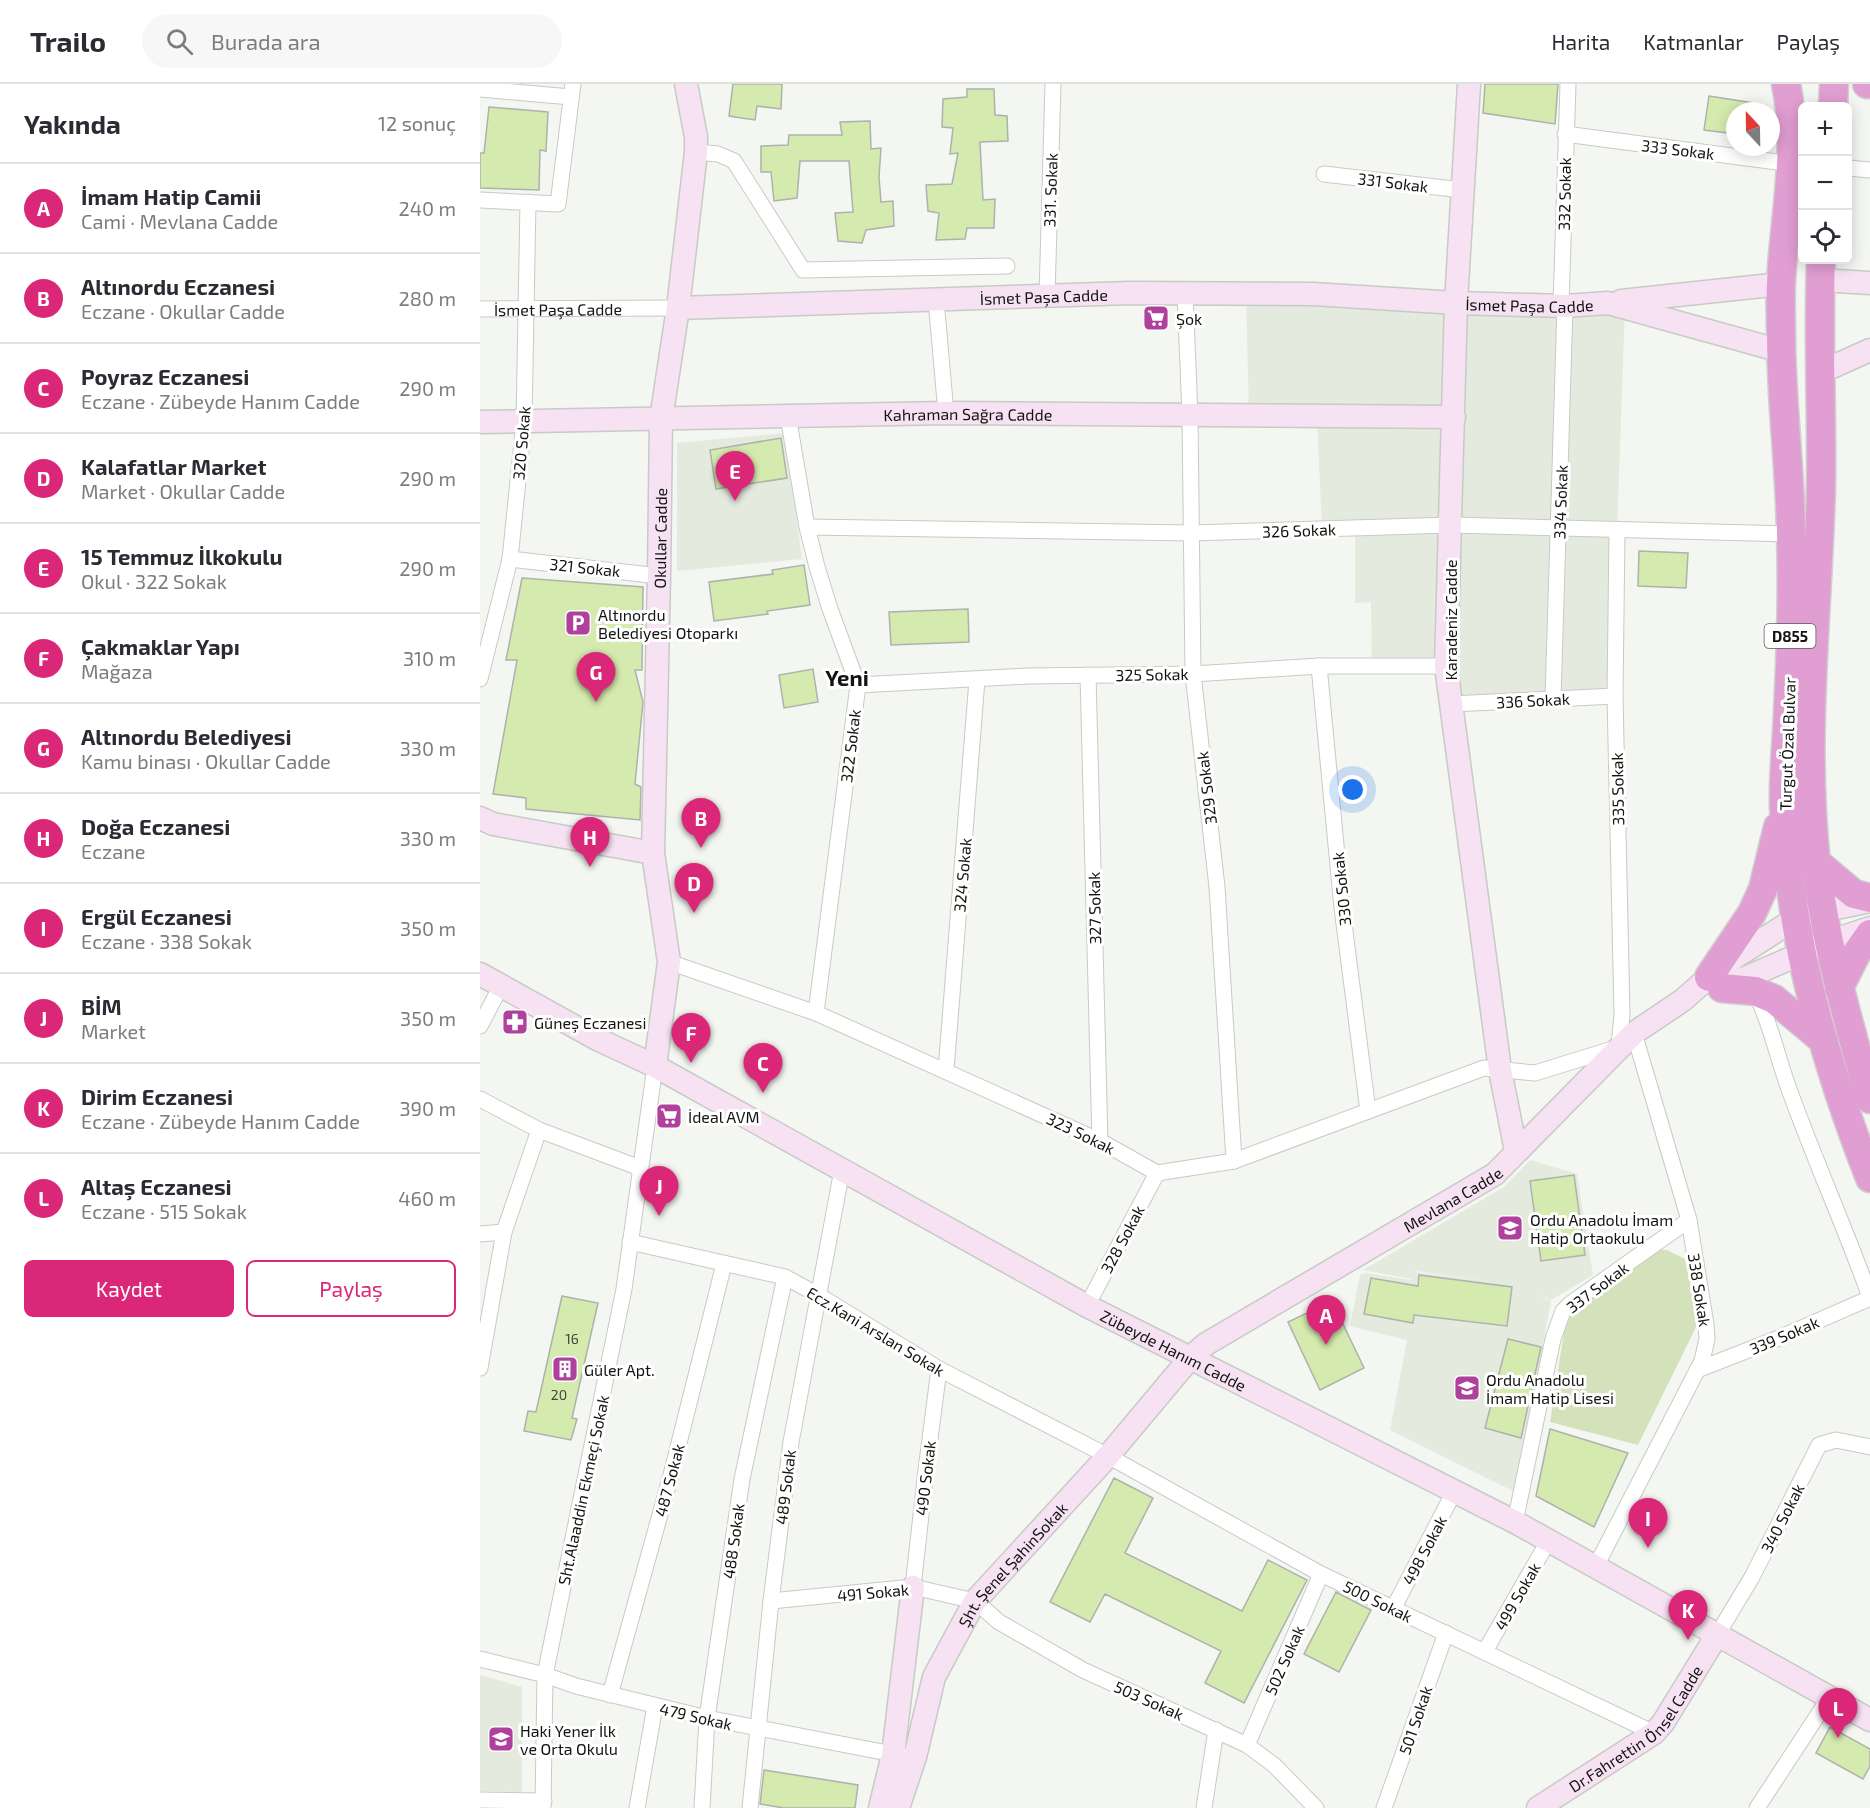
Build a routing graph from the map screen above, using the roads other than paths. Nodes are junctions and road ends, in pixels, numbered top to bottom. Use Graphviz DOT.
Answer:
graph roads {
  1 [pos="686,84"];
  2 [pos="1053,84"];
  3 [pos="1469,84"];
  4 [pos="1568,84"];
  5 [pos="1786,84"];
  6 [pos="1834,84"];
  7 [pos="480,89"];
  8 [pos="572,90"];
  9 [pos="1833,102"];
  10 [pos="1565,134"];
  11 [pos="696,152"];
  12 [pos="1792,164"];
  13 [pos="1852,168"];
  14 [pos="1870,170"];
  15 [pos="1324,174"];
  16 [pos="1462,190"];
  17 [pos="480,200"];
  18 [pos="528,202"];
  19 [pos="1006,266"];
  20 [pos="1821,270"];
  21 [pos="1781,284"];
  22 [pos="1870,284"];
  23 [pos="1185,294"];
  24 [pos="1047,296"];
  25 [pos="936,300"];
  26 [pos="1456,303"];
  27 [pos="1608,303"];
  28 [pos="1563,305"];
  29 [pos="526,308"];
  30 [pos="678,308"];
  31 [pos="480,309"];
  32 [pos="1870,350"];
  33 [pos="1781,351"];
  34 [pos="1821,372"];
  35 [pos="946,413"];
  36 [pos="1190,415"];
  37 [pos="788,416"];
  38 [pos="1454,417"];
  39 [pos="656,419"];
  40 [pos="480,422"];
  41 [pos="524,422"];
  42 [pos="1450,525"];
  43 [pos="807,527"];
  44 [pos="1560,529"];
  45 [pos="1617,531"];
  46 [pos="1191,533"];
  47 [pos="1791,534"];
  48 [pos="510,559"];
  49 [pos="656,575"];
  50 [pos="1319,666"];
  51 [pos="1446,666"];
  52 [pos="1193,674"];
  53 [pos="1088,675"];
  54 [pos="480,679"];
  55 [pos="977,680"];
  56 [pos="858,685"];
  57 [pos="1615,696"];
  58 [pos="1553,698"];
  59 [pos="1452,704"];
  60 [pos="1784,804"];
  61 [pos="480,818"];
  62 [pos="650,852"];
  63 [pos="1816,862"];
  64 [pos="1870,900"];
  65 [pos="1822,911"];
  66 [pos="1795,919"];
  67 [pos="1870,928"];
  68 [pos="1870,934"];
  69 [pos="1828,942"];
  70 [pos="1802,953"];
  71 [pos="669,962"];
  72 [pos="480,974"];
  73 [pos="1715,982"];
  74 [pos="501,986"];
  75 [pos="1839,988"];
  76 [pos="1755,991"];
  77 [pos="816,1013"];
  78 [pos="480,1026"];
  79 [pos="1627,1040"];
  80 [pos="1824,1041"];
  81 [pos="655,1066"];
  82 [pos="946,1070"];
  83 [pos="1500,1070"];
  84 [pos="480,1099"];
  85 [pos="1870,1099"];
  86 [pos="1368,1111"];
  87 [pos="539,1130"];
  88 [pos="1100,1141"];
  89 [pos="1516,1151"];
  90 [pos="1234,1161"];
  91 [pos="640,1168"];
  92 [pos="842,1170"];
  93 [pos="1157,1173"];
  94 [pos="1870,1178"];
  95 [pos="1689,1220"];
  96 [pos="504,1232"];
  97 [pos="480,1234"];
  98 [pos="630,1242"];
  99 [pos="724,1264"];
  100 [pos="785,1277"];
  101 [pos="818,1295"];
  102 [pos="1870,1297"];
  103 [pos="1087,1306"];
  104 [pos="1191,1358"];
  105 [pos="480,1368"];
  106 [pos="939,1369"];
  107 [pos="1697,1370"];
  108 [pos="1870,1447"];
  109 [pos="1108,1456"];
  110 [pos="1454,1492"];
  111 [pos="1515,1522"];
  112 [pos="1549,1540"];
  113 [pos="1596,1566"];
  114 [pos="1322,1574"];
  115 [pos="913,1587"];
  116 [pos="975,1600"];
  117 [pos="771,1601"];
  118 [pos="1393,1609"];
  119 [pos="1446,1633"];
  120 [pos="1717,1635"];
  121 [pos="1485,1651"];
  122 [pos="480,1659"];
  123 [pos="545,1675"];
  124 [pos="610,1695"];
  125 [pos="1829,1698"];
  126 [pos="655,1706"];
  127 [pos="707,1719"];
  128 [pos="1870,1720"];
  129 [pos="758,1730"];
  130 [pos="1216,1730"];
  131 [pos="1654,1733"];
  132 [pos="1247,1745"];
  133 [pos="904,1756"];
  134 [pos="480,1800"];
  135 [pos="544,1805"];
  136 [pos="637,1808"];
  137 [pos="702,1808"];
  138 [pos="750,1808"];
  139 [pos="880,1808"];
  140 [pos="898,1808"];
  141 [pos="1204,1808"];
  142 [pos="1316,1808"];
  143 [pos="1384,1808"];
  144 [pos="1538,1808"];
  145 [pos="1757,1808"];
  1 -- 11 [label="street, Okullar Cadde"];
  2 -- 24 [label="street, 331. Sokak"];
  3 -- 16 [label="street, Karadeniz Cadde"];
  4 -- 10 [label="street, 332 Sokak"];
  5 -- 12 [label="highway, Turgut Özal Bulvar / D855"];
  6 -- 9 [label="highway"];
  7 -- 8 [label="street"];
  8 -- 18 [label="street"];
  10 -- 12 [label="street, 333 Sokak"];
  10 -- 28 [label="street, 332 Sokak"];
  11 -- 19 [label="street"];
  11 -- 30 [label="street, Okullar Cadde"];
  12 -- 21 [label="highway, Turgut Özal Bulvar / D855"];
  13 -- 14 [label="street"];
  15 -- 16 [label="street, 331 Sokak"];
  16 -- 26 [label="street, Karadeniz Cadde"];
  17 -- 18 [label="street"];
  18 -- 29 [label="street, 320 Sokak"];
  20 -- 22 [label="street"];
  20 -- 34 [label="highway, Turgut Özal Bulvar / D855"];
  21 -- 27 [label="street, İsmet Paşa Cadde"];
  21 -- 33 [label="highway, Turgut Özal Bulvar / D855"];
  23 -- 24 [label="street, İsmet Paşa Cadde"];
  23 -- 26 [label="street, İsmet Paşa Cadde"];
  23 -- 36 [label="street, 329 Sokak"];
  24 -- 25 [label="street, İsmet Paşa Cadde"];
  25 -- 30 [label="street, İsmet Paşa Cadde"];
  25 -- 35 [label="street"];
  26 -- 28 [label="street, İsmet Paşa Cadde"];
  26 -- 38 [label="street, Karadeniz Cadde"];
  27 -- 28 [label="street, İsmet Paşa Cadde"];
  27 -- 33 [label="street, İsmet Paşa Cadde"];
  28 -- 44 [label="street, 334 Sokak"];
  29 -- 30 [label="street, İsmet Paşa Cadde"];
  29 -- 31 [label="street, İsmet Paşa Cadde"];
  29 -- 41 [label="street, 320 Sokak"];
  30 -- 39 [label="street, Okullar Cadde"];
  32 -- 34 [label="street"];
  33 -- 47 [label="highway, Turgut Özal Bulvar / D855"];
  34 -- 63 [label="highway, Turgut Özal Bulvar / D855"];
  35 -- 36 [label="street, Kahraman Sağra Cadde"];
  35 -- 37 [label="street, Kahraman Sağra Cadde"];
  36 -- 38 [label="street, Kahraman Sağra Cadde"];
  36 -- 46 [label="street, 329 Sokak"];
  37 -- 39 [label="street, Kahraman Sağra Cadde"];
  37 -- 43 [label="street, 322 Sokak"];
  38 -- 42 [label="street, Karadeniz Cadde"];
  39 -- 41 [label="street, Kahraman Sağra Cadde"];
  39 -- 49 [label="street, Okullar Cadde"];
  40 -- 41 [label="street, Kahraman Sağra Cadde"];
  41 -- 48 [label="street, 320 Sokak"];
  42 -- 44 [label="street, 326 Sokak"];
  42 -- 46 [label="street, 326 Sokak"];
  42 -- 51 [label="street, Karadeniz Cadde"];
  43 -- 46 [label="street, 326 Sokak"];
  43 -- 56 [label="street, 322 Sokak"];
  44 -- 45 [label="street, 326 Sokak"];
  44 -- 58 [label="street, 334 Sokak"];
  45 -- 47 [label="street, 326 Sokak"];
  45 -- 57 [label="street, 335 Sokak"];
  46 -- 52 [label="street, 329 Sokak"];
  47 -- 60 [label="highway, Turgut Özal Bulvar / D855"];
  48 -- 49 [label="street, 321 Sokak"];
  48 -- 54 [label="street, 320 Sokak"];
  49 -- 62 [label="street, Okullar Cadde"];
  50 -- 51 [label="street, 325 Sokak"];
  50 -- 52 [label="street, 325 Sokak"];
  50 -- 86 [label="street, 330 Sokak"];
  51 -- 59 [label="street, Karadeniz Cadde"];
  52 -- 53 [label="street, 325 Sokak"];
  52 -- 90 [label="street, 329 Sokak"];
  53 -- 55 [label="street, 325 Sokak"];
  53 -- 88 [label="street, 327 Sokak"];
  55 -- 56 [label="street, 325 Sokak"];
  55 -- 82 [label="street, 324 Sokak"];
  56 -- 77 [label="street, 322 Sokak"];
  57 -- 58 [label="street, 336 Sokak"];
  57 -- 79 [label="street, 335 Sokak"];
  58 -- 59 [label="street, 336 Sokak"];
  59 -- 83 [label="street, Karadeniz Cadde"];
  60 -- 66 [label="highway, Turgut Özal Bulvar / D855"];
  60 -- 73 [label="highway"];
  61 -- 62 [label="street"];
  62 -- 71 [label="street, Okullar Cadde"];
  63 -- 64 [label="highway"];
  63 -- 65 [label="highway, Turgut Özal Bulvar / D855"];
  64 -- 65 [label="street, Mevlana Cadde"];
  65 -- 66 [label="street, Mevlana Cadde"];
  65 -- 69 [label="highway, Turgut Özal Bulvar / D855"];
  66 -- 70 [label="highway, Turgut Özal Bulvar / D855"];
  66 -- 73 [label="street, Mevlana Cadde"];
  67 -- 69 [label="street, Mevlana Cadde"];
  68 -- 75 [label="highway"];
  69 -- 70 [label="street, Mevlana Cadde"];
  69 -- 75 [label="highway, Turgut Özal Bulvar / D855"];
  70 -- 73 [label="street, Mevlana Cadde"];
  70 -- 80 [label="highway, Turgut Özal Bulvar / D855"];
  71 -- 77 [label="street, 323 Sokak"];
  71 -- 81 [label="street, Okullar Cadde"];
  72 -- 74 [label="street, Zübeyde Hanım Cadde"];
  73 -- 76 [label="highway"];
  73 -- 79 [label="street, Mevlana Cadde"];
  74 -- 78 [label="street"];
  74 -- 81 [label="street, Zübeyde Hanım Cadde"];
  75 -- 85 [label="highway, Turgut Özal Bulvar / D855"];
  76 -- 80 [label="highway"];
  76 -- 102 [label="street"];
  77 -- 82 [label="street, 323 Sokak"];
  79 -- 83 [label="street"];
  79 -- 89 [label="street, Mevlana Cadde"];
  79 -- 95 [label="street, 338 Sokak"];
  80 -- 94 [label="highway, Turgut Özal Bulvar / D855"];
  81 -- 91 [label="street, Sht.Alaaddin Ekmeçi Sokak"];
  81 -- 92 [label="street, Zübeyde Hanım Cadde"];
  82 -- 88 [label="street, 323 Sokak"];
  83 -- 86 [label="street"];
  83 -- 89 [label="street, Karadeniz Cadde"];
  84 -- 87 [label="street"];
  86 -- 90 [label="street"];
  87 -- 91 [label="street"];
  87 -- 96 [label="street"];
  88 -- 93 [label="street, 323 Sokak"];
  89 -- 104 [label="street, Mevlana Cadde"];
  90 -- 93 [label="street"];
  91 -- 98 [label="street, Sht.Alaaddin Ekmeçi Sokak"];
  92 -- 101 [label="street, 489 Sokak"];
  92 -- 103 [label="street, Zübeyde Hanım Cadde"];
  93 -- 103 [label="street, 328 Sokak"];
  95 -- 107 [label="street, 338 Sokak"];
  95 -- 111 [label="street, 337 Sokak"];
  96 -- 97 [label="street"];
  96 -- 105 [label="street"];
  98 -- 99 [label="street, Ecz.Kani Arslan Sokak"];
  98 -- 123 [label="street, Sht.Alaaddin Ekmeçi Sokak"];
  99 -- 100 [label="street, Ecz.Kani Arslan Sokak"];
  99 -- 124 [label="street, 487 Sokak"];
  100 -- 101 [label="street, Ecz.Kani Arslan Sokak"];
  100 -- 127 [label="street, 488 Sokak"];
  101 -- 106 [label="street, Ecz.Kani Arslan Sokak"];
  101 -- 117 [label="street, 489 Sokak"];
  102 -- 107 [label="street, 339 Sokak"];
  103 -- 104 [label="street, Zübeyde Hanım Cadde"];
  104 -- 109 [label="street, Şht. Şenel ŞahinSokak"];
  104 -- 110 [label="street, Zübeyde Hanım Cadde"];
  106 -- 109 [label="street, Ecz.Kani Arslan Sokak"];
  106 -- 115 [label="street, 490 Sokak"];
  107 -- 113 [label="street, 338 Sokak"];
  108 -- 120 [label="street, 340 Sokak"];
  109 -- 114 [label="street, 500 Sokak"];
  109 -- 116 [label="street, Şht. Şenel ŞahinSokak"];
  110 -- 111 [label="street, Zübeyde Hanım Cadde"];
  110 -- 118 [label="street, 498 Sokak"];
  111 -- 112 [label="street, Zübeyde Hanım Cadde"];
  112 -- 113 [label="street, Zübeyde Hanım Cadde"];
  112 -- 121 [label="street, 499 Sokak"];
  113 -- 120 [label="street, Zübeyde Hanım Cadde"];
  114 -- 118 [label="street, 500 Sokak"];
  114 -- 132 [label="street, 502 Sokak"];
  115 -- 116 [label="street, 491 Sokak"];
  115 -- 117 [label="street, 491 Sokak"];
  115 -- 133 [label="street, Şht. Şenel ŞahinSokak"];
  116 -- 130 [label="street, 503 Sokak"];
  116 -- 133 [label="street, Şht. Şenel ŞahinSokak"];
  117 -- 129 [label="street, 489 Sokak"];
  118 -- 119 [label="street, 500 Sokak"];
  119 -- 121 [label="street, 500 Sokak"];
  119 -- 143 [label="street, 501 Sokak"];
  120 -- 125 [label="street, Zübeyde Hanım Cadde"];
  120 -- 131 [label="street, Dr.Fahrettin Önsel Cadde"];
  121 -- 131 [label="street, 500 Sokak"];
  122 -- 123 [label="street, 479 Sokak"];
  123 -- 124 [label="street, 479 Sokak"];
  123 -- 135 [label="street, Sht.Alaaddin Ekmeçi Sokak"];
  124 -- 126 [label="street, 479 Sokak"];
  125 -- 128 [label="street, Zübeyde Hanım Cadde"];
  125 -- 145 [label="street"];
  126 -- 127 [label="street, 479 Sokak"];
  126 -- 136 [label="street"];
  127 -- 129 [label="street, 479 Sokak"];
  127 -- 137 [label="street, 488 Sokak"];
  129 -- 133 [label="street, 479 Sokak"];
  129 -- 138 [label="street, 489 Sokak"];
  130 -- 132 [label="street, 503 Sokak"];
  130 -- 141 [label="street"];
  131 -- 144 [label="street, Dr.Fahrettin Önsel Cadde"];
  132 -- 142 [label="street, 503 Sokak"];
  133 -- 139 [label="street, Şht. Şenel ŞahinSokak"];
  133 -- 140 [label="street, Şht. Şenel ŞahinSokak"];
  134 -- 135 [label="street"];
}
